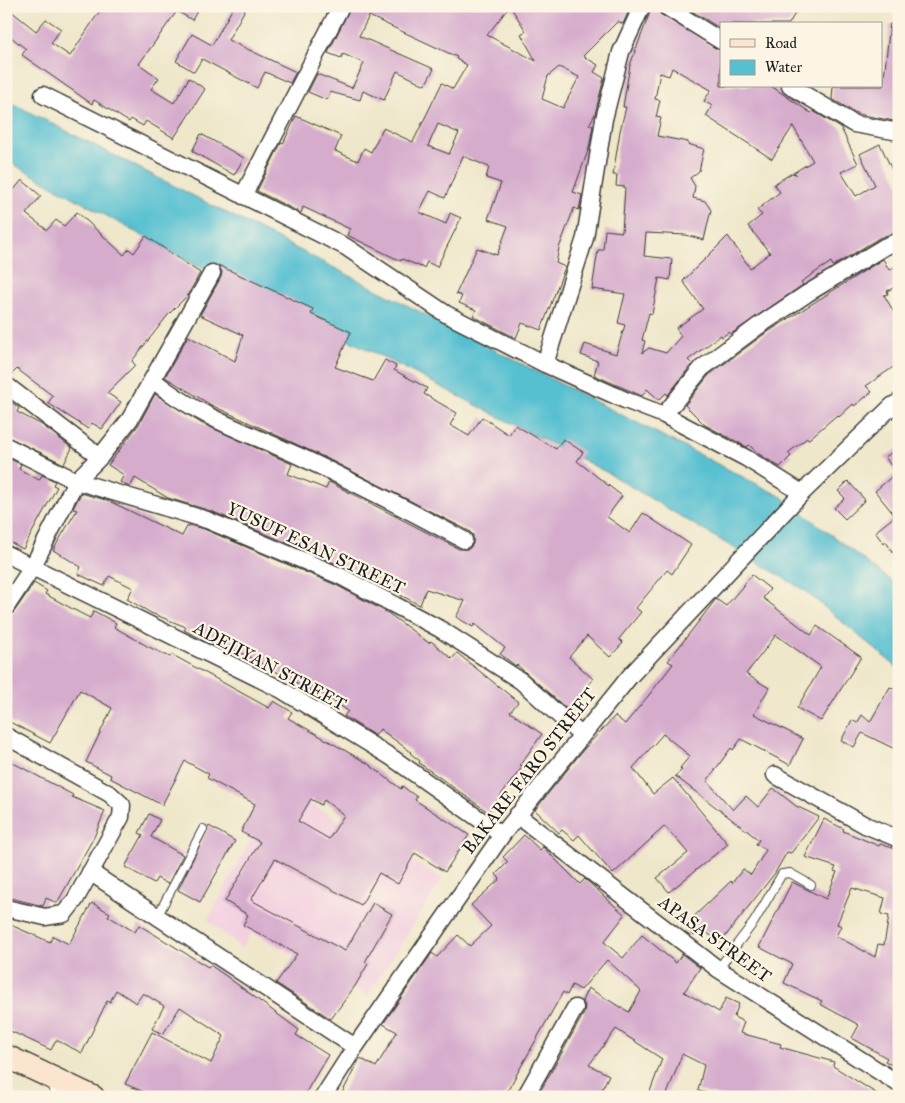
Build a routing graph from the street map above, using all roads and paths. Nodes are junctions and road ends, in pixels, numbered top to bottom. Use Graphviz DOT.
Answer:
graph roads {
  1 [pos="642,6"];
  2 [pos="665,6"];
  3 [pos="338,13"];
  4 [pos="720,40"];
  5 [pos="793,88"];
  6 [pos="43,95"];
  7 [pos="899,132"];
  8 [pos="242,196"];
  9 [pos="899,242"];
  10 [pos="212,273"];
  11 [pos="545,364"];
  12 [pos="153,380"];
  13 [pos="6,385"];
  14 [pos="899,402"];
  15 [pos="664,415"];
  16 [pos="6,446"];
  17 [pos="100,457"];
  18 [pos="76,481"];
  19 [pos="800,494"];
  20 [pos="464,540"];
  21 [pos="6,554"];
  22 [pos="33,566"];
  23 [pos="6,607"];
  24 [pos="6,736"];
  25 [pos="582,736"];
  26 [pos="775,776"];
  27 [pos="517,815"];
  28 [pos="203,829"];
  29 [pos="502,835"];
  30 [pos="899,839"];
  31 [pos="90,872"];
  32 [pos="811,885"];
  33 [pos="6,908"];
  34 [pos="157,917"];
  35 [pos="718,969"];
  36 [pos="575,1008"];
  37 [pos="355,1047"];
  38 [pos="6,1056"];
  39 [pos="6,1068"];
  40 [pos="899,1084"];
  41 [pos="60,1094"];
  42 [pos="94,1097"];
  43 [pos="323,1097"];
  44 [pos="526,1097"];
  1 -- 11 [label="street"];
  2 -- 4 [label="street"];
  3 -- 8 [label="street"];
  5 -- 7 [label="street"];
  6 -- 8 [label="street"];
  8 -- 11 [label="street"];
  9 -- 15 [label="street"];
  10 -- 12 [label="street"];
  11 -- 15 [label="street"];
  12 -- 17 [label="street"];
  12 -- 20 [label="street"];
  13 -- 17 [label="street"];
  14 -- 19 [label="street, BAKARE FARO STREET"];
  15 -- 19 [label="street"];
  16 -- 18 [label="street, YUSUF ESAN STREET"];
  17 -- 18 [label="street"];
  18 -- 22 [label="street"];
  18 -- 25 [label="street, YUSUF ESAN STREET"];
  19 -- 25 [label="street, BAKARE FARO STREET"];
  21 -- 22 [label="street, ADEJIYAN STREET"];
  22 -- 23 [label="street"];
  22 -- 29 [label="street, ADEJIYAN STREET"];
  24 -- 31 [label="street"];
  25 -- 27 [label="street, BAKARE FARO STREET"];
  26 -- 30 [label="street"];
  27 -- 29 [label="street, BAKARE FARO STREET"];
  27 -- 35 [label="street, APASA STREET"];
  28 -- 34 [label="lane"];
  29 -- 37 [label="street, BAKARE FARO STREET"];
  31 -- 33 [label="street"];
  31 -- 34 [label="street"];
  32 -- 35 [label="lane"];
  34 -- 37 [label="street"];
  35 -- 40 [label="street, APASA STREET"];
  36 -- 44 [label="street"];
  37 -- 43 [label="street, BAKARE FARO STREET"];
  38 -- 42 [label="main road"];
  39 -- 41 [label="main road"];
}
